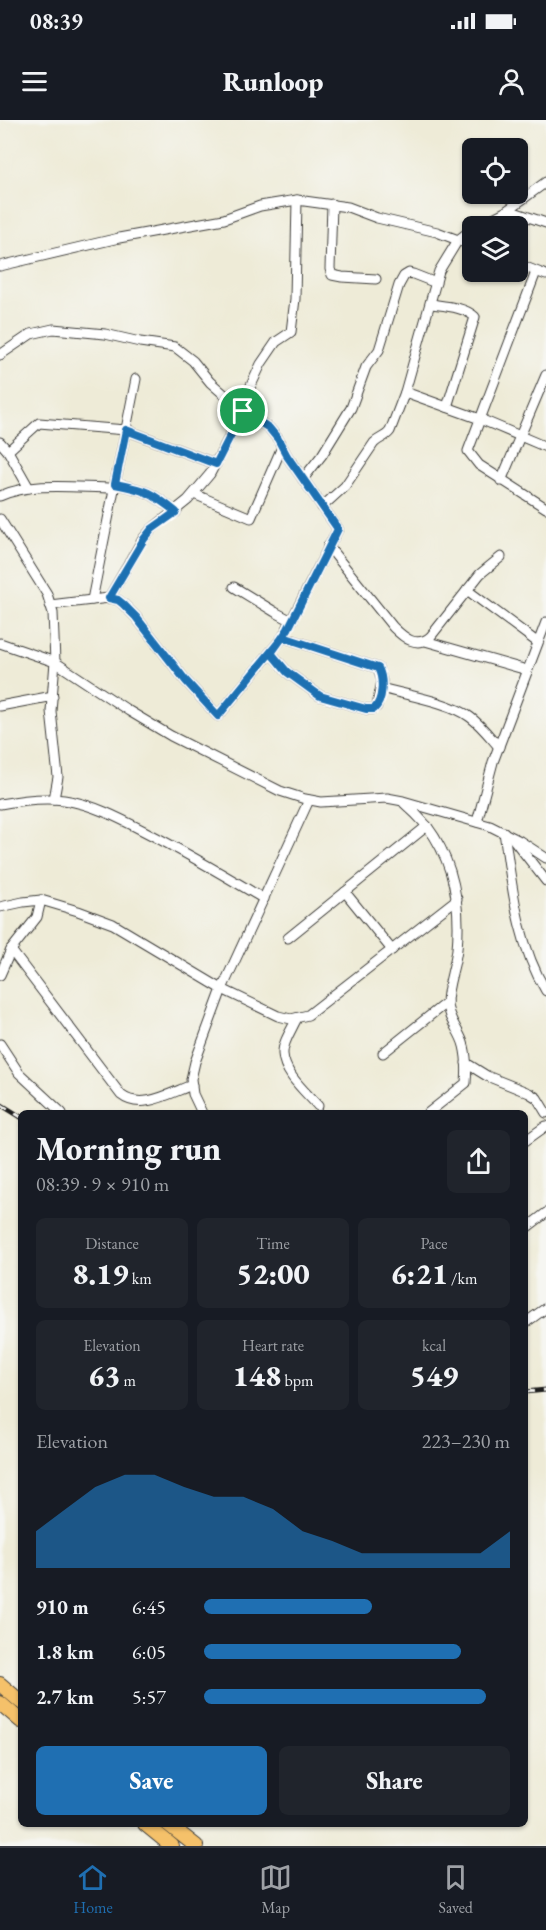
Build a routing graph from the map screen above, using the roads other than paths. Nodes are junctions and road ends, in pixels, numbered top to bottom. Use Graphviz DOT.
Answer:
graph roads {
  1 [pos="546,182"];
  2 [pos="297,200"];
  3 [pos="332,204"];
  4 [pos="508,210"];
  5 [pos="497,216"];
  6 [pos="546,224"];
  7 [pos="462,237"];
  8 [pos="458,240"];
  9 [pos="462,242"];
  10 [pos="0,266"];
  11 [pos="528,268"];
  12 [pos="536,272"];
  13 [pos="546,275"];
  14 [pos="376,279"];
  15 [pos="436,283"];
  16 [pos="431,304"];
  17 [pos="0,355"];
  18 [pos="546,375"];
  19 [pos="136,379"];
  20 [pos="405,392"];
  21 [pos="447,407"];
  22 [pos="243,411"];
  23 [pos="480,419"];
  24 [pos="126,430"];
  25 [pos="521,437"];
  26 [pos="0,442"];
  27 [pos="282,447"];
  28 [pos="546,447"];
  29 [pos="8,451"];
  30 [pos="216,464"];
  31 [pos="303,479"];
  32 [pos="501,481"];
  33 [pos="115,486"];
  34 [pos="29,488"];
  35 [pos="194,494"];
  36 [pos="0,496"];
  37 [pos="322,507"];
  38 [pos="546,508"];
  39 [pos="176,512"];
  40 [pos="0,519"];
  41 [pos="328,546"];
  42 [pos="501,557"];
  43 [pos="234,587"];
  44 [pos="467,590"];
  45 [pos="109,598"];
  46 [pos="92,600"];
  47 [pos="50,605"];
  48 [pos="292,621"];
  49 [pos="546,622"];
  50 [pos="283,637"];
  51 [pos="425,641"];
  52 [pos="537,642"];
  53 [pos="0,643"];
  54 [pos="271,653"];
  55 [pos="55,662"];
  56 [pos="527,670"];
  57 [pos="381,688"];
  58 [pos="53,696"];
  59 [pos="0,706"];
  60 [pos="499,747"];
  61 [pos="54,799"];
  62 [pos="309,800"];
  63 [pos="403,801"];
  64 [pos="0,804"];
  65 [pos="477,822"];
  66 [pos="427,826"];
  67 [pos="507,834"];
  68 [pos="546,858"];
  69 [pos="546,881"];
  70 [pos="345,892"];
  71 [pos="264,898"];
  72 [pos="457,899"];
  73 [pos="41,900"];
  74 [pos="0,907"];
  75 [pos="288,938"];
  76 [pos="11,950"];
  77 [pos="392,950"];
  78 [pos="0,975"];
  79 [pos="222,988"];
  80 [pos="546,991"];
  81 [pos="447,1002"];
  82 [pos="297,1018"];
  83 [pos="0,1044"];
  84 [pos="383,1053"];
  85 [pos="466,1063"];
  86 [pos="192,1086"];
  87 [pos="318,1106"];
  88 [pos="59,1110"];
  89 [pos="201,1110"];
  90 [pos="432,1110"];
  91 [pos="546,1113"];
  92 [pos="546,1126"];
  93 [pos="528,1139"];
  94 [pos="546,1213"];
  95 [pos="528,1227"];
  96 [pos="546,1308"];
  97 [pos="528,1321"];
  98 [pos="0,1684"];
  99 [pos="18,1699"];
  100 [pos="0,1703"];
  101 [pos="18,1718"];
  102 [pos="149,1827"];
  103 [pos="172,1827"];
  104 [pos="172,1846"];
  105 [pos="196,1846"];
  1 -- 4 [label="street"];
  2 -- 3 [label="street"];
  2 -- 10 [label="street"];
  2 -- 22 [label="street"];
  3 -- 8 [label="street"];
  3 -- 14 [label="street"];
  4 -- 5 [label="street"];
  4 -- 6 [label="street"];
  7 -- 8 [label="street"];
  8 -- 9 [label="street"];
  8 -- 15 [label="street"];
  11 -- 12 [label="street"];
  12 -- 13 [label="street"];
  12 -- 23 [label="street"];
  15 -- 16 [label="street"];
  15 -- 31 [label="street"];
  16 -- 20 [label="street"];
  16 -- 21 [label="street"];
  17 -- 22 [label="street"];
  18 -- 25 [label="street"];
  19 -- 24 [label="street"];
  20 -- 21 [label="street"];
  20 -- 37 [label="street"];
  21 -- 23 [label="street"];
  22 -- 27 [label="street"];
  22 -- 30 [label="street"];
  23 -- 25 [label="street"];
  23 -- 32 [label="street"];
  24 -- 29 [label="street"];
  24 -- 30 [label="street"];
  24 -- 33 [label="street"];
  25 -- 28 [label="street"];
  25 -- 32 [label="street"];
  26 -- 29 [label="street"];
  27 -- 31 [label="street"];
  27 -- 35 [label="street"];
  29 -- 34 [label="street"];
  30 -- 35 [label="street"];
  31 -- 37 [label="street"];
  32 -- 38 [label="street"];
  33 -- 34 [label="street"];
  33 -- 39 [label="street"];
  33 -- 46 [label="street"];
  34 -- 36 [label="street"];
  35 -- 39 [label="street"];
  37 -- 41 [label="street"];
  39 -- 45 [label="street"];
  40 -- 47 [label="street"];
  41 -- 48 [label="street"];
  41 -- 51 [label="street"];
  42 -- 44 [label="street"];
  43 -- 48 [label="street"];
  44 -- 51 [label="street"];
  44 -- 52 [label="street"];
  45 -- 46 [label="street"];
  45 -- 54 [label="street"];
  46 -- 47 [label="street"];
  47 -- 55 [label="street"];
  48 -- 50 [label="street"];
  49 -- 52 [label="street"];
  50 -- 54 [label="street"];
  50 -- 57 [label="street"];
  51 -- 56 [label="street"];
  52 -- 56 [label="street"];
  53 -- 55 [label="street"];
  54 -- 57 [label="street"];
  55 -- 58 [label="street"];
  55 -- 62 [label="street"];
  56 -- 60 [label="street"];
  57 -- 60 [label="street"];
  58 -- 59 [label="street"];
  58 -- 61 [label="street"];
  60 -- 65 [label="street"];
  61 -- 64 [label="street"];
  61 -- 71 [label="street"];
  62 -- 63 [label="street"];
  62 -- 71 [label="street"];
  63 -- 65 [label="street"];
  63 -- 66 [label="street"];
  65 -- 67 [label="street"];
  66 -- 70 [label="street"];
  66 -- 72 [label="street"];
  67 -- 68 [label="street"];
  67 -- 69 [label="street"];
  67 -- 80 [label="street"];
  70 -- 75 [label="street"];
  70 -- 77 [label="street"];
  71 -- 79 [label="street"];
  72 -- 77 [label="street"];
  72 -- 81 [label="street"];
  73 -- 74 [label="street"];
  73 -- 76 [label="street"];
  73 -- 79 [label="street"];
  76 -- 78 [label="street"];
  76 -- 86 [label="street"];
  77 -- 82 [label="street"];
  79 -- 82 [label="street"];
  79 -- 86 [label="street"];
  81 -- 84 [label="street"];
  81 -- 85 [label="street"];
  82 -- 87 [label="street"];
  83 -- 88 [label="street"];
  85 -- 90 [label="street"];
  85 -- 91 [label="street"];
  86 -- 89 [label="street"];
  92 -- 93 [label="street"];
  94 -- 95 [label="street"];
  96 -- 97 [label="street"];
  98 -- 99 [label="highway"];
  100 -- 101 [label="highway"];
  102 -- 104 [label="highway"];
  103 -- 105 [label="highway"];
}
